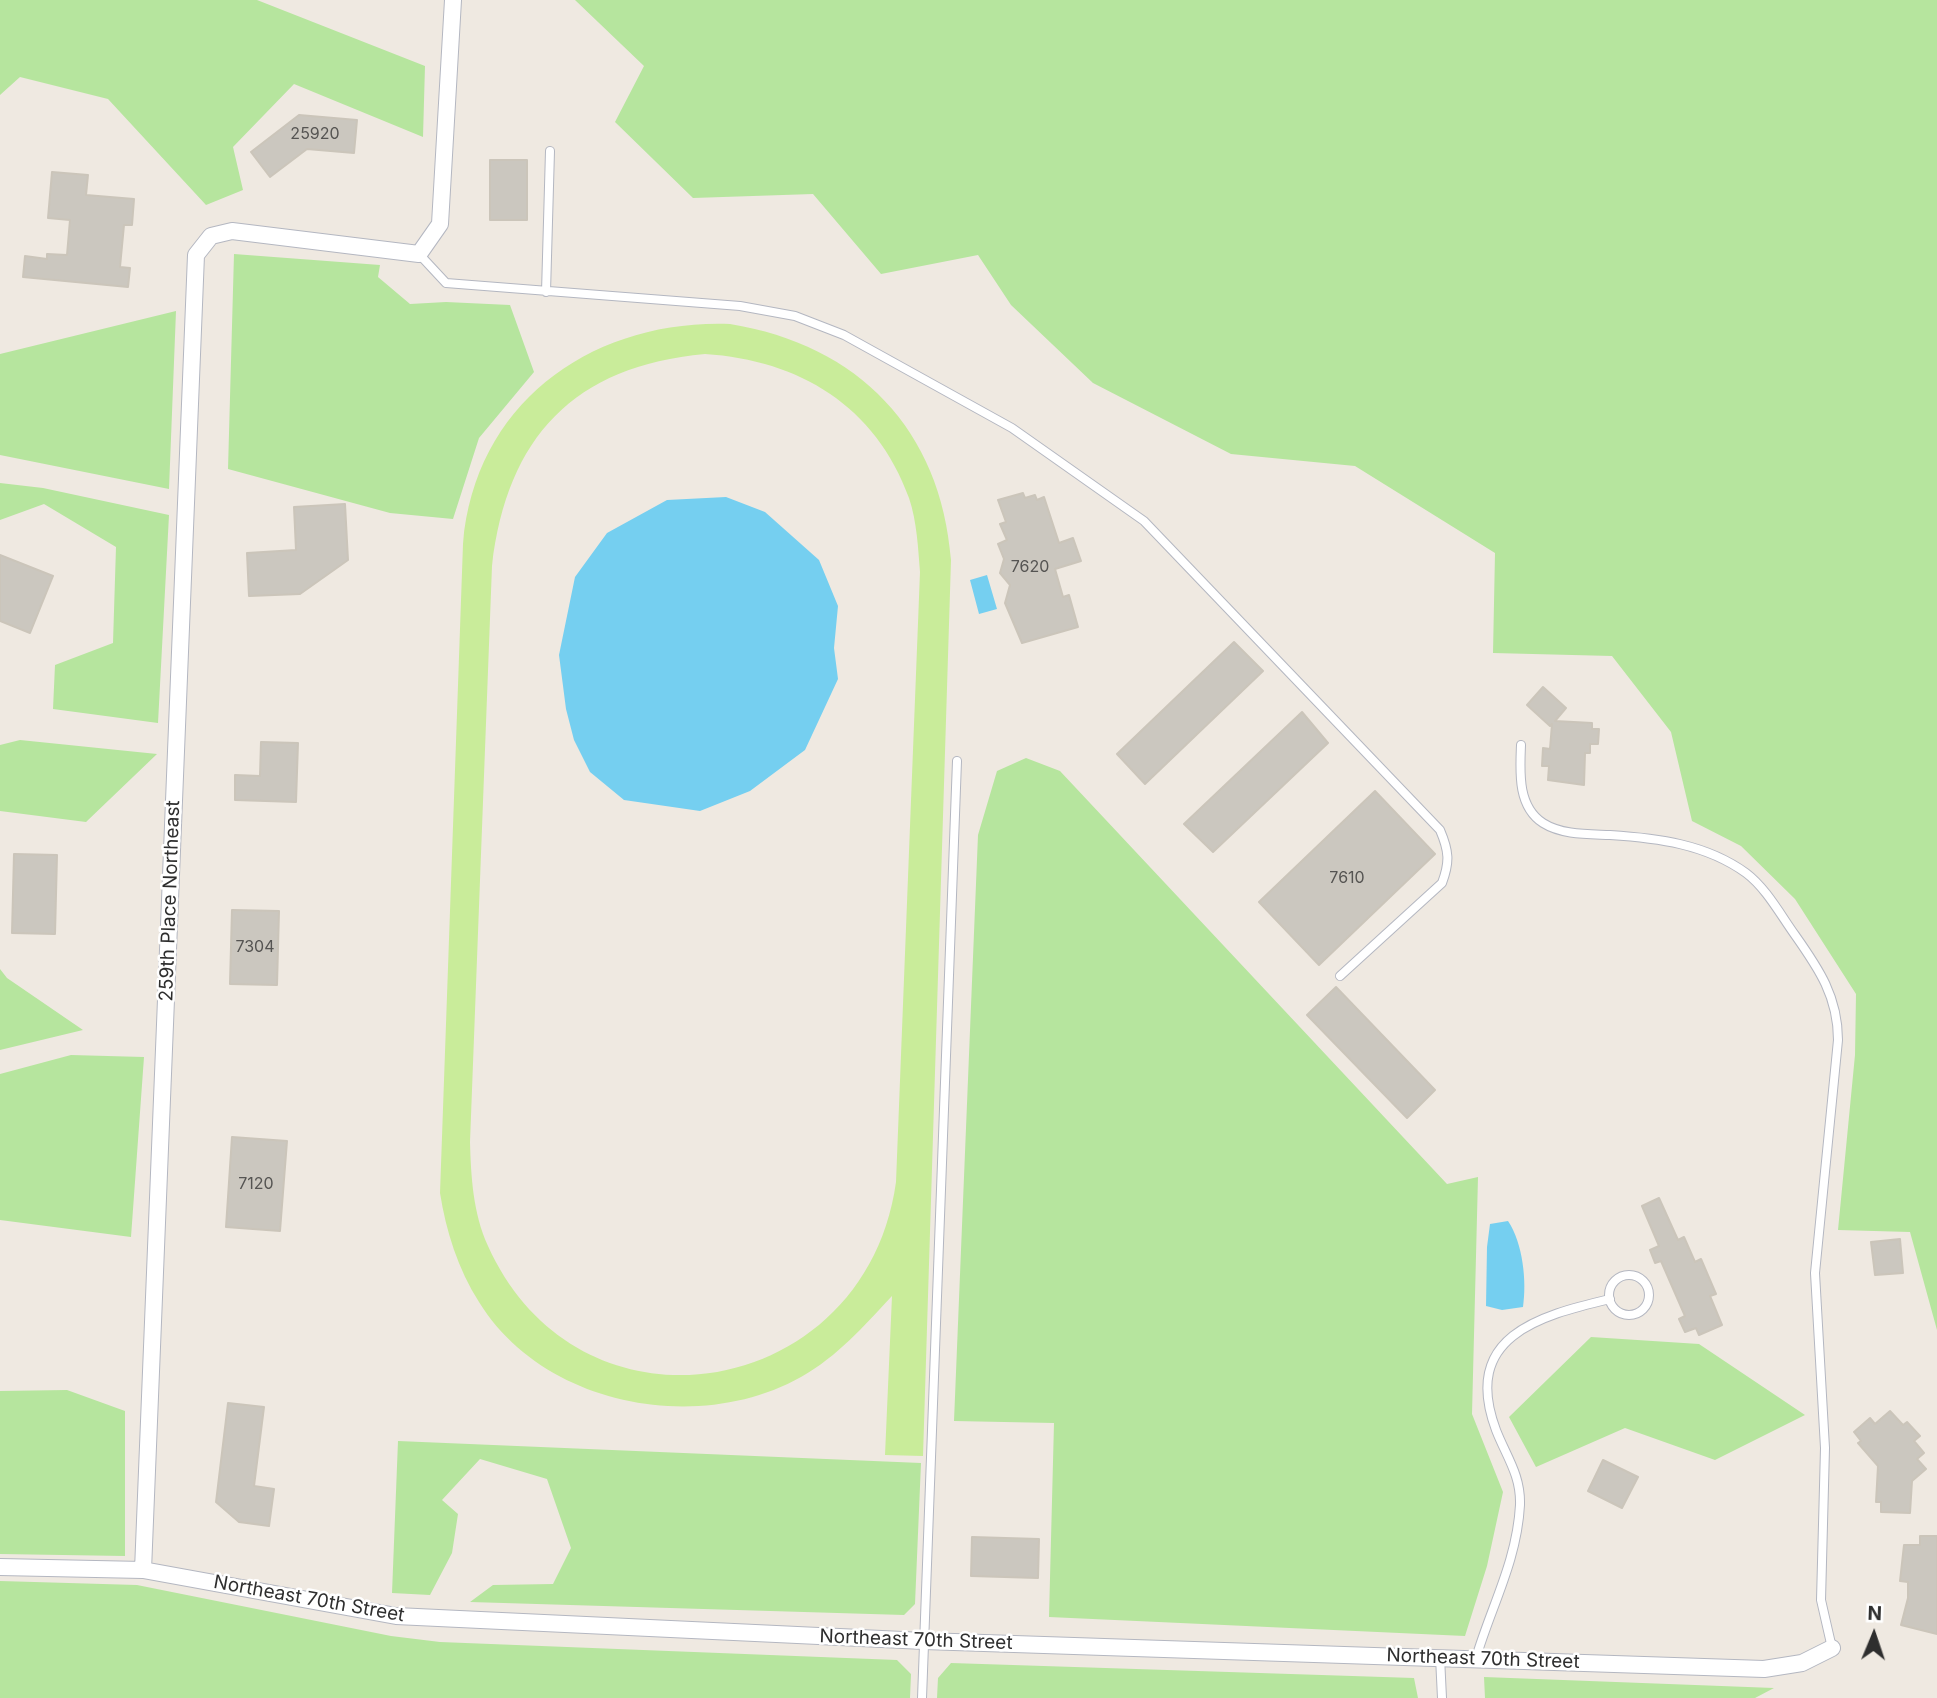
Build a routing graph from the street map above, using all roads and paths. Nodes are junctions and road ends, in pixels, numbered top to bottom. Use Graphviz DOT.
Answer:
graph roads {
  1 [pos="453,0"];
  2 [pos="550,151"];
  3 [pos="419,254"];
  4 [pos="546,292"];
  5 [pos="1521,745"];
  6 [pos="957,761"];
  7 [pos="1339,976"];
  8 [pos="1609,1299"];
  9 [pos="0,1567"];
  10 [pos="143,1570"];
  11 [pos="923,1641"];
  12 [pos="1832,1648"];
  13 [pos="1440,1657"];
  14 [pos="1476,1658"];
  15 [pos="922,1698"];
  16 [pos="1442,1698"];
  1 -- 3 [label="street"];
  2 -- 4 [label="lane"];
  3 -- 4 [label="lane"];
  3 -- 10 [label="street, 259th Place Northeast"];
  4 -- 7 [label="lane"];
  5 -- 12 [label="lane"];
  6 -- 11 [label="lane"];
  8 -- 8 [label="lane"];
  8 -- 14 [label="lane"];
  9 -- 10 [label="street, Northeast 70th Street"];
  10 -- 11 [label="street, Northeast 70th Street"];
  11 -- 13 [label="street, Northeast 70th Street"];
  11 -- 15 [label="lane"];
  12 -- 14 [label="street, Northeast 70th Street"];
  13 -- 14 [label="street, Northeast 70th Street"];
  13 -- 16 [label="lane"];
}
